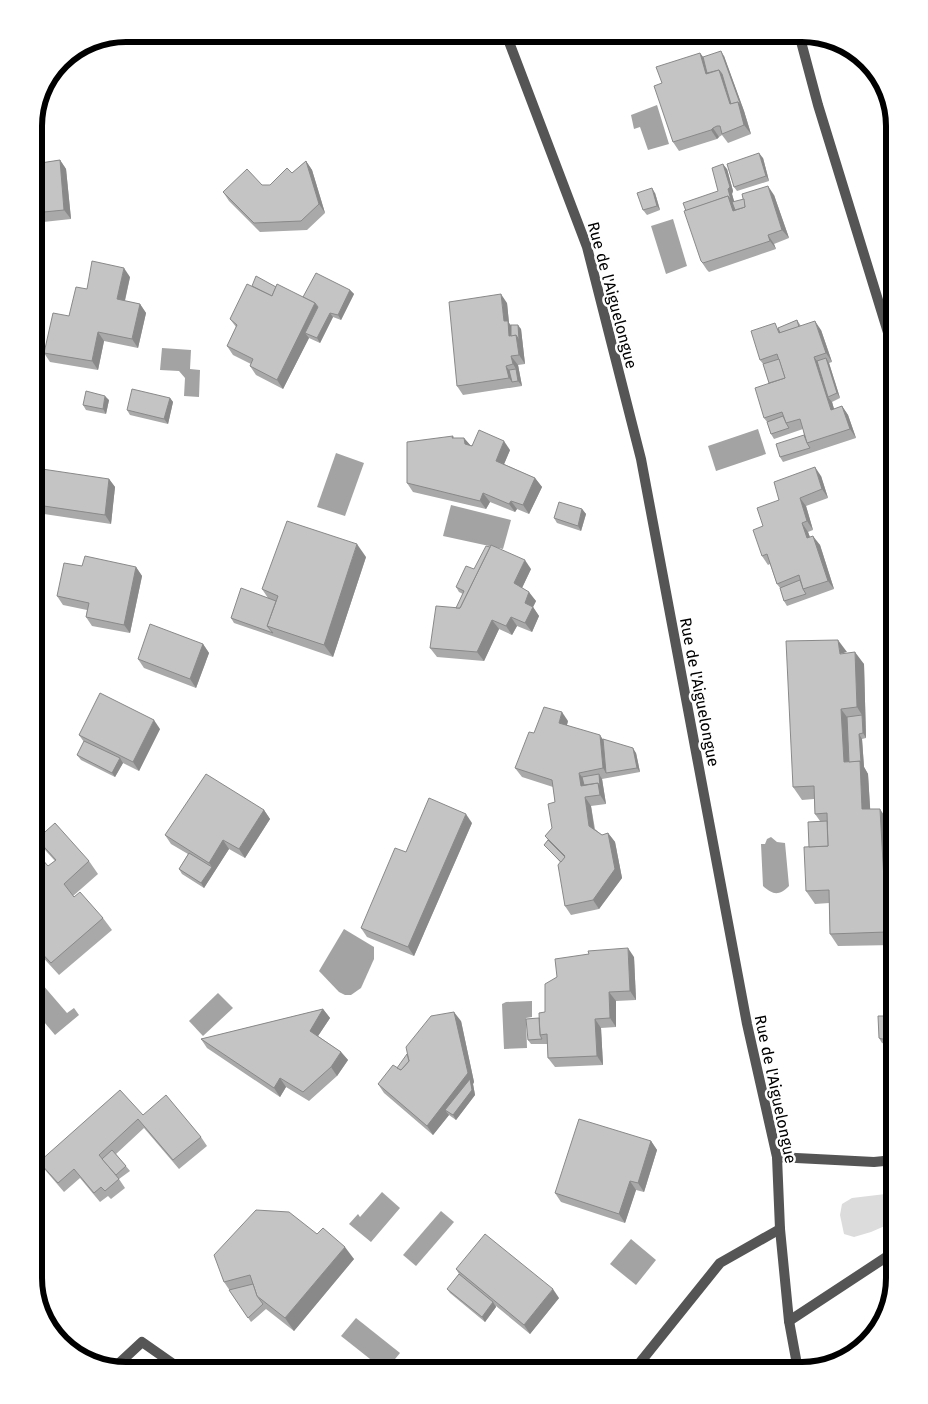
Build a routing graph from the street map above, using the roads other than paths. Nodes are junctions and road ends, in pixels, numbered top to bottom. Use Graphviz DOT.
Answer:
graph roads {
  1 [pos="509,43"];
  2 [pos="802,43"];
  3 [pos="886,326"];
  4 [pos="777,1157"];
  5 [pos="886,1161"];
  6 [pos="780,1229"];
  7 [pos="886,1257"];
  8 [pos="789,1321"];
  9 [pos="122,1361"];
  10 [pos="169,1361"];
  11 [pos="641,1362"];
  12 [pos="797,1362"];
  1 -- 4 [label="street, Rue de l'Aiguelongue"];
  2 -- 3 [label="street"];
  4 -- 5 [label="street"];
  4 -- 6 [label="street, Rue de l'Aiguelongue"];
  6 -- 8 [label="street, Rue de l'Aiguelongue"];
  6 -- 11 [label="street"];
  7 -- 8 [label="street"];
  8 -- 12 [label="street, Rue de l'Aiguelongue"];
  9 -- 10 [label="street"];
}
